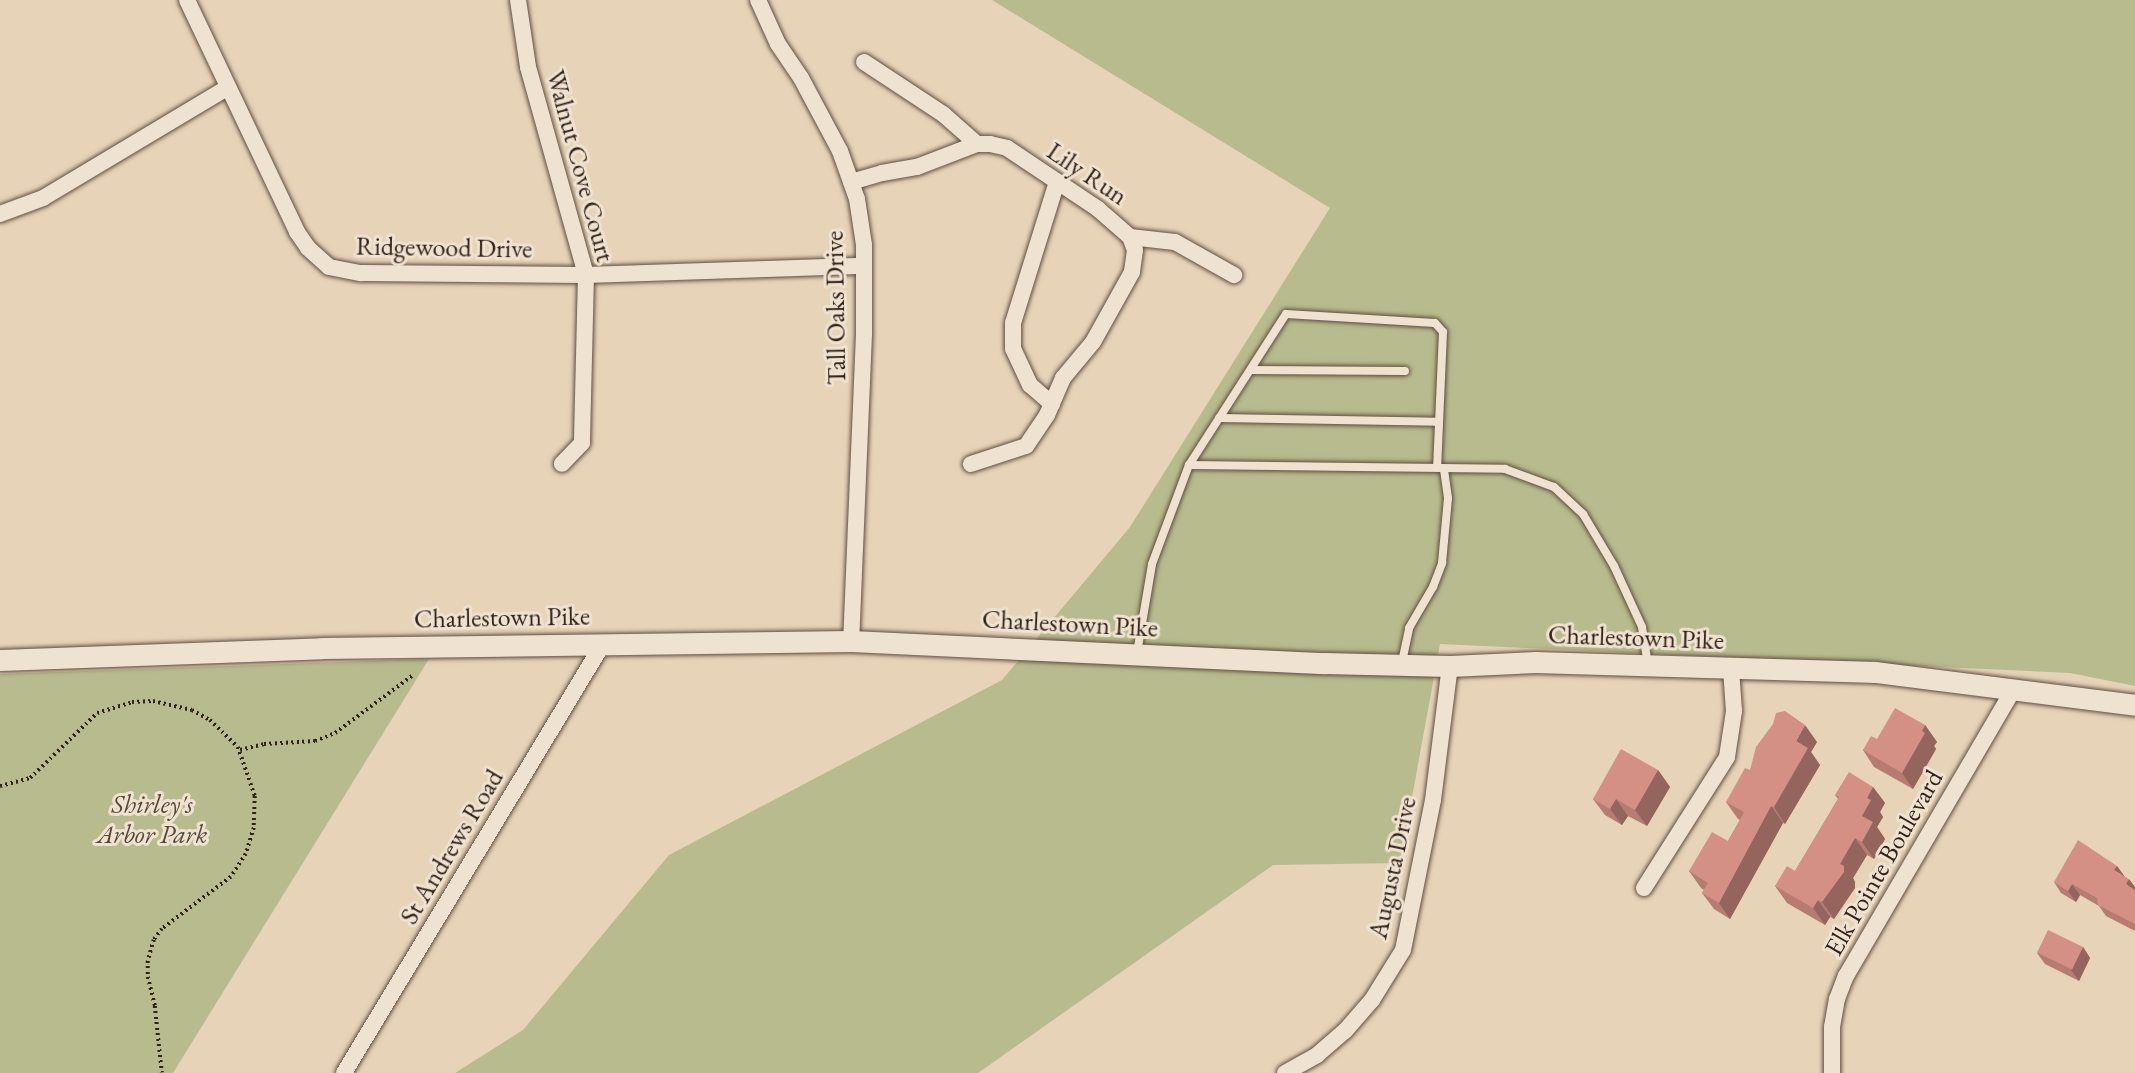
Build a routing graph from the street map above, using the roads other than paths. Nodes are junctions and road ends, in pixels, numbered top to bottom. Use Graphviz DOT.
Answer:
graph roads {
  1 [pos="187,0"];
  2 [pos="517,0"];
  3 [pos="758,0"];
  4 [pos="864,62"];
  5 [pos="227,89"];
  6 [pos="977,144"];
  7 [pos="851,182"];
  8 [pos="1057,182"];
  9 [pos="0,214"];
  10 [pos="1130,237"];
  11 [pos="864,266"];
  12 [pos="586,275"];
  13 [pos="1234,275"];
  14 [pos="1251,370"];
  15 [pos="1405,371"];
  16 [pos="1052,404"];
  17 [pos="1219,418"];
  18 [pos="1439,422"];
  19 [pos="562,464"];
  20 [pos="971,464"];
  21 [pos="1189,465"];
  22 [pos="1441,468"];
  23 [pos="852,641"];
  24 [pos="602,645"];
  25 [pos="1137,656"];
  26 [pos="0,660"];
  27 [pos="1648,664"];
  28 [pos="1401,665"];
  29 [pos="1450,666"];
  30 [pos="1731,670"];
  31 [pos="2013,690"];
  32 [pos="2135,705"];
  33 [pos="1644,888"];
  34 [pos="344,1073"];
  35 [pos="1285,1073"];
  36 [pos="1832,1073"];
  1 -- 5 [label="street, Ridgewood Drive"];
  2 -- 12 [label="street, Walnut Cove Court"];
  3 -- 7 [label="street, Tall Oaks Drive"];
  4 -- 6 [label="street"];
  5 -- 9 [label="street"];
  5 -- 12 [label="street, Ridgewood Drive"];
  6 -- 7 [label="street"];
  6 -- 8 [label="street, Lily Run"];
  7 -- 11 [label="street, Tall Oaks Drive"];
  8 -- 10 [label="street, Lily Run"];
  8 -- 16 [label="street"];
  10 -- 13 [label="street"];
  10 -- 16 [label="street, Lily Run"];
  11 -- 12 [label="street, Ridgewood Drive"];
  11 -- 23 [label="street, Tall Oaks Drive"];
  12 -- 19 [label="street, Walnut Cove Court"];
  14 -- 15 [label="lane"];
  14 -- 17 [label="lane"];
  14 -- 18 [label="lane"];
  16 -- 20 [label="street, Lily Run"];
  17 -- 18 [label="lane"];
  17 -- 21 [label="lane"];
  18 -- 22 [label="lane"];
  21 -- 22 [label="lane"];
  21 -- 25 [label="lane"];
  22 -- 27 [label="lane"];
  22 -- 28 [label="lane"];
  23 -- 24 [label="street, Charlestown Pike"];
  23 -- 25 [label="street, Charlestown Pike"];
  24 -- 26 [label="street, Charlestown Pike"];
  24 -- 34 [label="street, St Andrews Road"];
  25 -- 28 [label="street, Charlestown Pike"];
  27 -- 29 [label="street, Charlestown Pike"];
  27 -- 30 [label="street, Charlestown Pike"];
  28 -- 29 [label="street, Charlestown Pike"];
  29 -- 35 [label="street, Augusta Drive"];
  30 -- 31 [label="street, Charlestown Pike"];
  30 -- 33 [label="street"];
  31 -- 32 [label="street, Charlestown Pike"];
  31 -- 36 [label="street, Elk Pointe Boulevard"];
}
